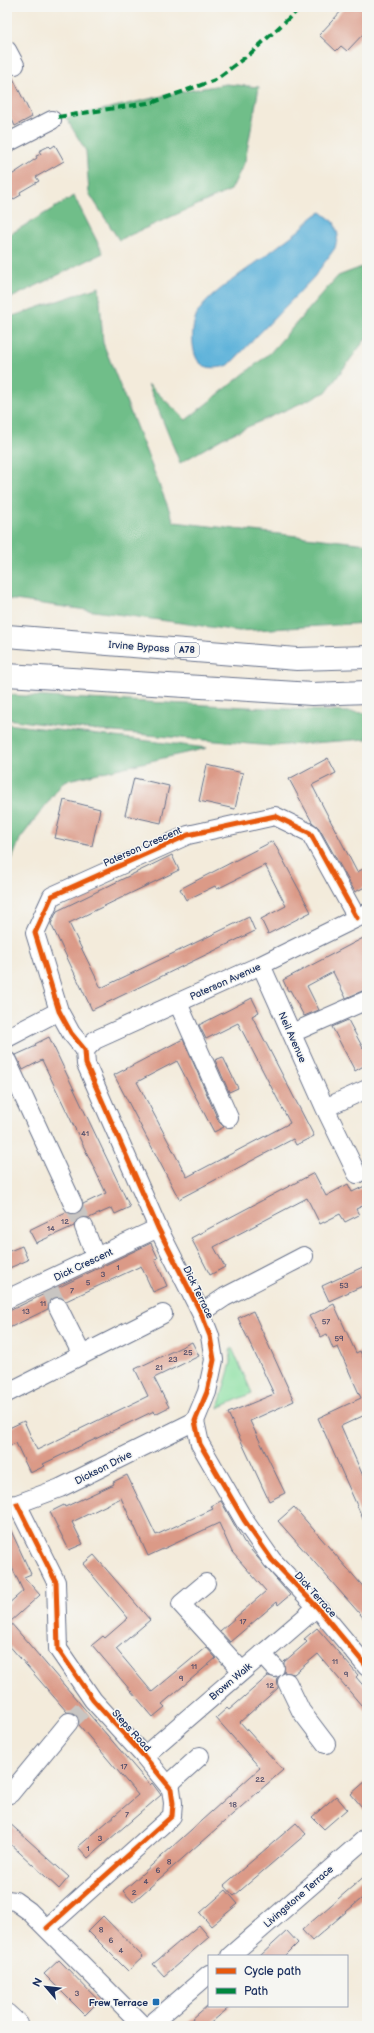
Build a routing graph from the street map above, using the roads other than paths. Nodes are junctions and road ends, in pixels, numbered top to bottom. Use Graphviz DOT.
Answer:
graph roads {
  1 [pos="52,120"];
  2 [pos="7,143"];
  3 [pos="7,636"];
  4 [pos="367,657"];
  5 [pos="7,675"];
  6 [pos="367,692"];
  7 [pos="362,915"];
  8 [pos="262,965"];
  9 [pos="367,1000"];
  10 [pos="178,1003"];
  11 [pos="59,1011"];
  12 [pos="292,1033"];
  13 [pos="7,1038"];
  14 [pos="85,1050"];
  15 [pos="7,1061"];
  16 [pos="367,1089"];
  17 [pos="325,1108"];
  18 [pos="229,1118"];
  19 [pos="357,1174"];
  20 [pos="73,1204"];
  21 [pos="84,1227"];
  22 [pos="158,1228"];
  23 [pos="304,1256"];
  24 [pos="96,1258"];
  25 [pos="7,1299"];
  26 [pos="58,1307"];
  27 [pos="201,1312"];
  28 [pos="163,1314"];
  29 [pos="82,1355"];
  30 [pos="7,1393"];
  31 [pos="195,1421"];
  32 [pos="12,1504"];
  33 [pos="206,1583"];
  34 [pos="317,1608"];
  35 [pos="262,1654"];
  36 [pos="365,1659"];
  37 [pos="275,1668"];
  38 [pos="242,1671"];
  39 [pos="288,1682"];
  40 [pos="69,1722"];
  41 [pos="326,1744"];
  42 [pos="144,1756"];
  43 [pos="200,1756"];
  44 [pos="168,1785"];
  45 [pos="10,1794"];
  46 [pos="367,1837"];
  47 [pos="7,1900"];
  48 [pos="47,1928"];
  49 [pos="231,1955"];
  50 [pos="208,1975"];
  51 [pos="7,2013"];
  52 [pos="18,2026"];
  53 [pos="143,2026"];
  54 [pos="149,2026"];
  1 -- 2 [label="street"];
  3 -- 4 [label="highway, Irvine Bypass / A78"];
  5 -- 6 [label="highway"];
  7 -- 8 [label="street, Paterson Avenue"];
  7 -- 11 [label="street, Paterson Crescent"];
  8 -- 10 [label="street, Paterson Avenue"];
  8 -- 12 [label="street, Neil Avenue"];
  9 -- 12 [label="street"];
  10 -- 14 [label="street, Paterson Avenue"];
  10 -- 18 [label="street"];
  11 -- 13 [label="street"];
  11 -- 14 [label="street, Paterson Crescent"];
  12 -- 17 [label="street, Neil Avenue"];
  14 -- 22 [label="street, Dick Terrace"];
  15 -- 20 [label="street"];
  16 -- 17 [label="street"];
  17 -- 19 [label="street, Neil Avenue"];
  21 -- 24 [label="street"];
  22 -- 24 [label="street, Dick Crescent"];
  22 -- 27 [label="street, Dick Terrace"];
  23 -- 27 [label="street"];
  24 -- 25 [label="street, Dick Crescent"];
  26 -- 29 [label="street"];
  27 -- 31 [label="street, Dick Terrace"];
  28 -- 29 [label="street"];
  29 -- 30 [label="street"];
  31 -- 32 [label="street, Dickson Drive"];
  31 -- 34 [label="street, Dick Terrace"];
  32 -- 42 [label="street, Steps Road"];
  33 -- 38 [label="street"];
  34 -- 35 [label="street, Brown Walk"];
  34 -- 36 [label="street, Dick Terrace"];
  35 -- 37 [label="street"];
  35 -- 38 [label="street, Brown Walk"];
  38 -- 42 [label="street, Brown Walk"];
  39 -- 41 [label="street"];
  40 -- 45 [label="street"];
  42 -- 44 [label="street, Steps Road"];
  43 -- 44 [label="street"];
  44 -- 48 [label="street, Steps Road"];
  46 -- 49 [label="street, Livingstone Terrace"];
  47 -- 48 [label="street"];
  48 -- 53 [label="street"];
  50 -- 54 [label="street"];
  51 -- 52 [label="street"];
}
